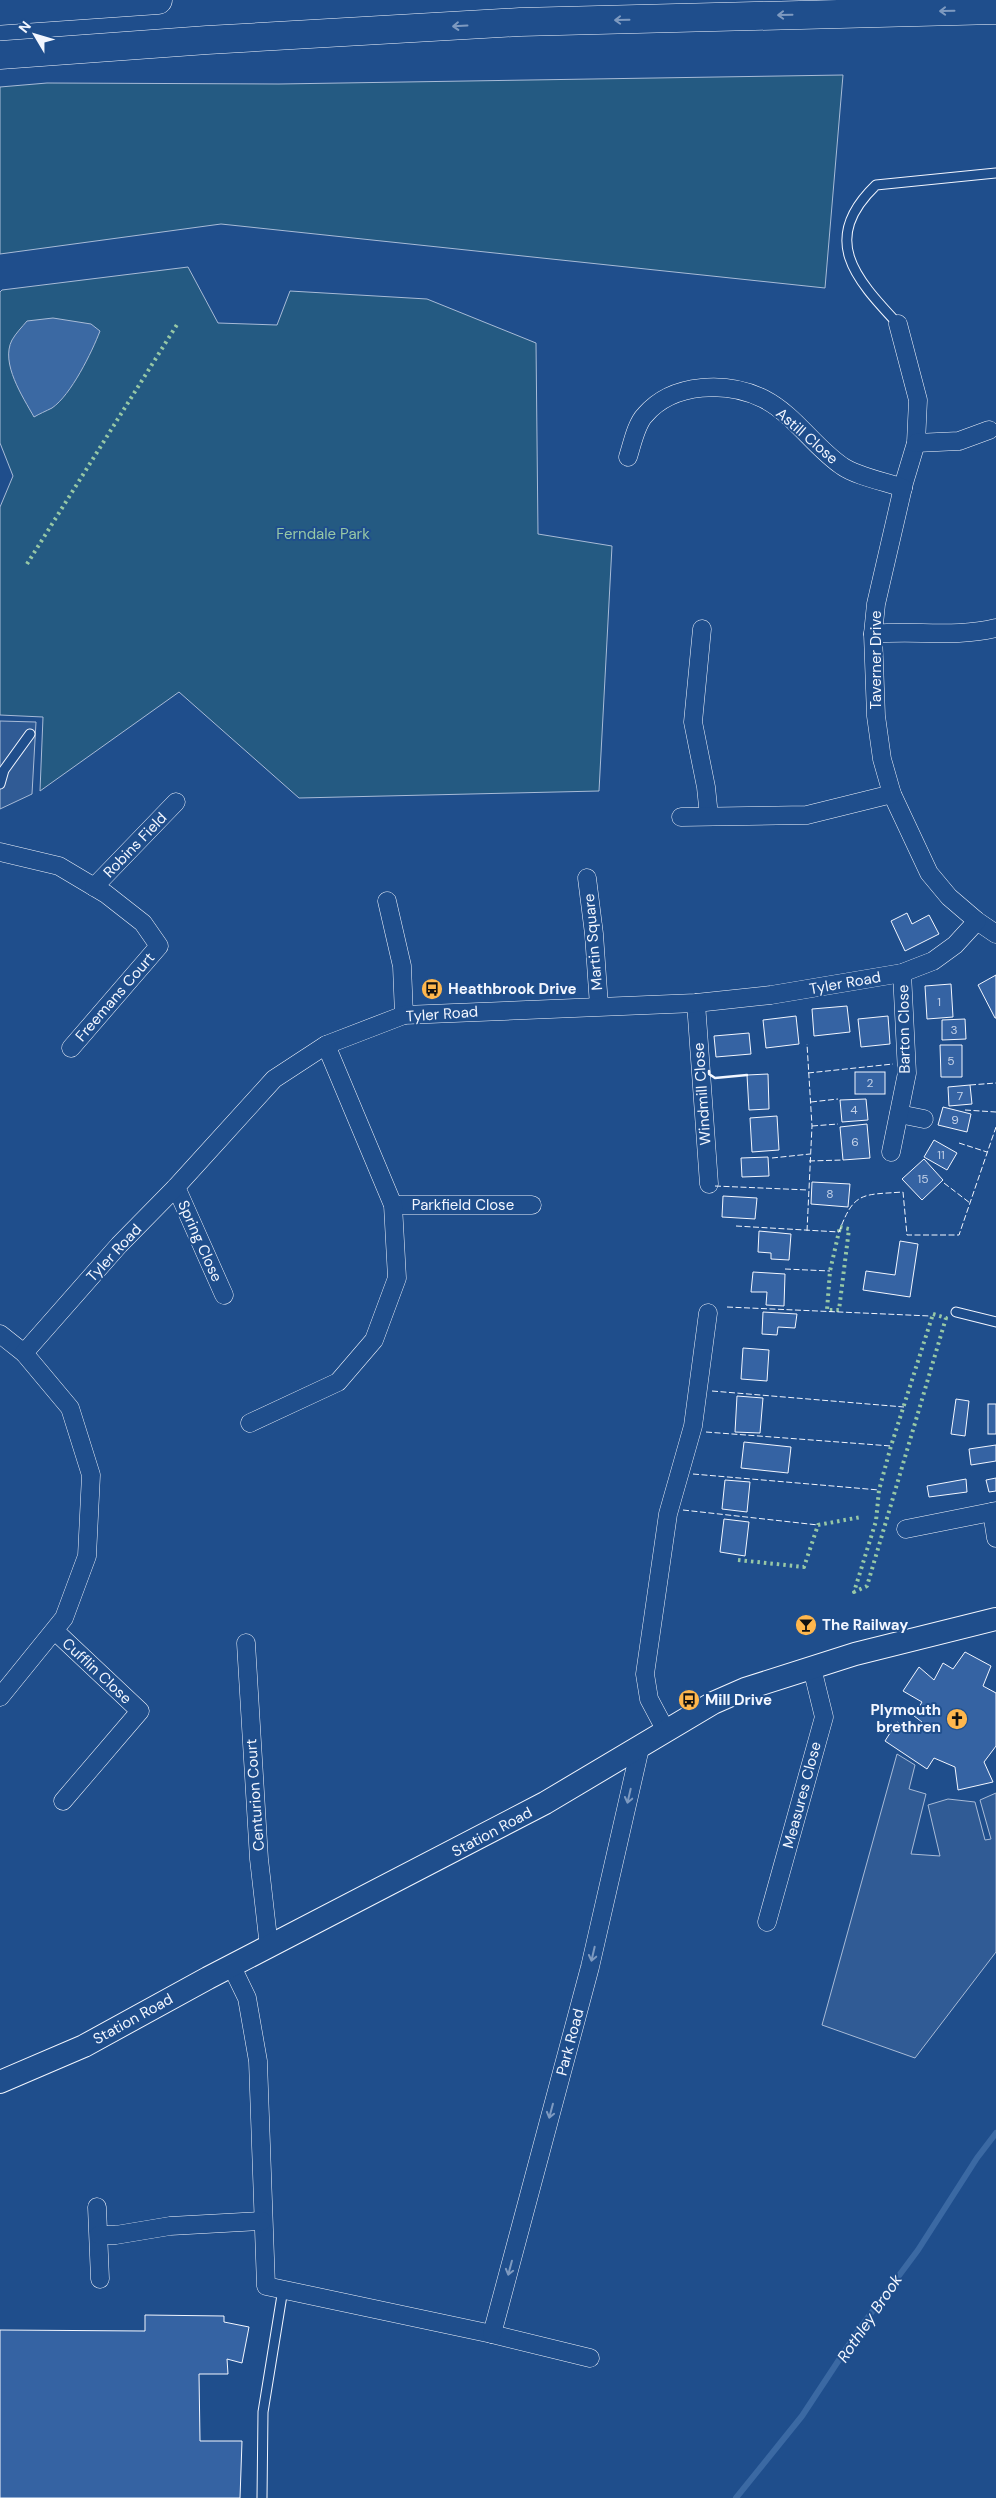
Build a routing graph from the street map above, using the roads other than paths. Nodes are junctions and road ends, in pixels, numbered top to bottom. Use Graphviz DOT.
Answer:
graph roads {
  1 [pos="158,0"];
  2 [pos="996,10"];
  3 [pos="0,11"];
  4 [pos="0,56"];
  5 [pos="996,173"];
  6 [pos="898,324"];
  7 [pos="989,430"];
  8 [pos="916,443"];
  9 [pos="628,457"];
  10 [pos="903,488"];
  11 [pos="996,628"];
  12 [pos="702,629"];
  13 [pos="873,634"];
  14 [pos="30,734"];
  15 [pos="0,784"];
  16 [pos="892,794"];
  17 [pos="176,802"];
  18 [pos="709,816"];
  19 [pos="681,817"];
  20 [pos="0,852"];
  21 [pos="587,878"];
  22 [pos="94,887"];
  23 [pos="387,901"];
  24 [pos="977,922"];
  25 [pos="996,934"];
  26 [pos="902,974"];
  27 [pos="696,1003"];
  28 [pos="599,1006"];
  29 [pos="404,1015"];
  30 [pos="326,1045"];
  31 [pos="71,1048"];
  32 [pos="899,1114"];
  33 [pos="924,1119"];
  34 [pos="891,1152"];
  35 [pos="709,1184"];
  36 [pos="176,1187"];
  37 [pos="393,1204"];
  38 [pos="532,1205"];
  39 [pos="224,1295"];
  40 [pos="956,1312"];
  41 [pos="708,1313"];
  42 [pos="996,1322"];
  43 [pos="0,1334"];
  44 [pos="24,1353"];
  45 [pos="250,1423"];
  46 [pos="994,1512"];
  47 [pos="906,1529"];
  48 [pos="996,1538"];
  49 [pos="996,1619"];
  50 [pos="55,1632"];
  51 [pos="246,1643"];
  52 [pos="812,1668"];
  53 [pos="0,1697"];
  54 [pos="666,1731"];
  55 [pos="640,1748"];
  56 [pos="63,1801"];
  57 [pos="767,1922"];
  58 [pos="269,1947"];
  59 [pos="232,1968"];
  60 [pos="0,2082"];
  61 [pos="97,2207"];
  62 [pos="262,2220"];
  63 [pos="99,2235"];
  64 [pos="100,2279"];
  65 [pos="283,2289"];
  66 [pos="492,2334"];
  67 [pos="590,2358"];
  68 [pos="262,2498"];
  1 -- 3 [label="highway"];
  2 -- 4 [label="highway, one-way"];
  5 -- 6 [label="lane"];
  6 -- 8 [label="street, Taverner Drive"];
  7 -- 8 [label="street"];
  8 -- 10 [label="street, Taverner Drive"];
  9 -- 10 [label="street, Astill Close"];
  10 -- 13 [label="street, Taverner Drive"];
  11 -- 13 [label="street"];
  12 -- 18 [label="street"];
  13 -- 16 [label="street, Taverner Drive"];
  14 -- 15 [label="lane"];
  16 -- 18 [label="street"];
  16 -- 24 [label="street, Taverner Drive"];
  17 -- 22 [label="street, Robins Field"];
  18 -- 19 [label="street"];
  20 -- 22 [label="street"];
  21 -- 28 [label="street, Martin Square"];
  22 -- 31 [label="street, Freemans Court"];
  23 -- 29 [label="street"];
  24 -- 25 [label="street, Taverner Drive"];
  24 -- 26 [label="street, Tyler Road"];
  26 -- 27 [label="street, Tyler Road"];
  26 -- 32 [label="street, Barton Close"];
  27 -- 28 [label="street, Tyler Road"];
  27 -- 35 [label="street, Windmill Close"];
  28 -- 29 [label="street, Tyler Road"];
  29 -- 30 [label="street, Tyler Road"];
  30 -- 36 [label="street, Tyler Road"];
  30 -- 37 [label="street"];
  32 -- 33 [label="street"];
  32 -- 34 [label="street, Barton Close"];
  36 -- 39 [label="street, Spring Close"];
  36 -- 44 [label="street, Tyler Road"];
  37 -- 38 [label="street, Parkfield Close"];
  37 -- 45 [label="street"];
  40 -- 42 [label="lane"];
  41 -- 54 [label="street"];
  43 -- 44 [label="street"];
  44 -- 50 [label="street"];
  46 -- 47 [label="street"];
  46 -- 48 [label="street"];
  49 -- 52 [label="street, Station Road"];
  50 -- 53 [label="street"];
  50 -- 56 [label="street, Cufflin Close"];
  51 -- 58 [label="street, Centurion Court"];
  52 -- 54 [label="street, Station Road"];
  52 -- 57 [label="street, Measures Close"];
  54 -- 55 [label="street, Station Road"];
  55 -- 58 [label="street, Station Road"];
  55 -- 66 [label="street, Park Road, one-way"];
  58 -- 59 [label="street, Station Road"];
  59 -- 60 [label="street, Station Road"];
  59 -- 62 [label="street"];
  61 -- 63 [label="street"];
  62 -- 63 [label="street"];
  62 -- 65 [label="street"];
  63 -- 64 [label="street"];
  65 -- 66 [label="street"];
  65 -- 68 [label="lane"];
  66 -- 67 [label="street"];
}
